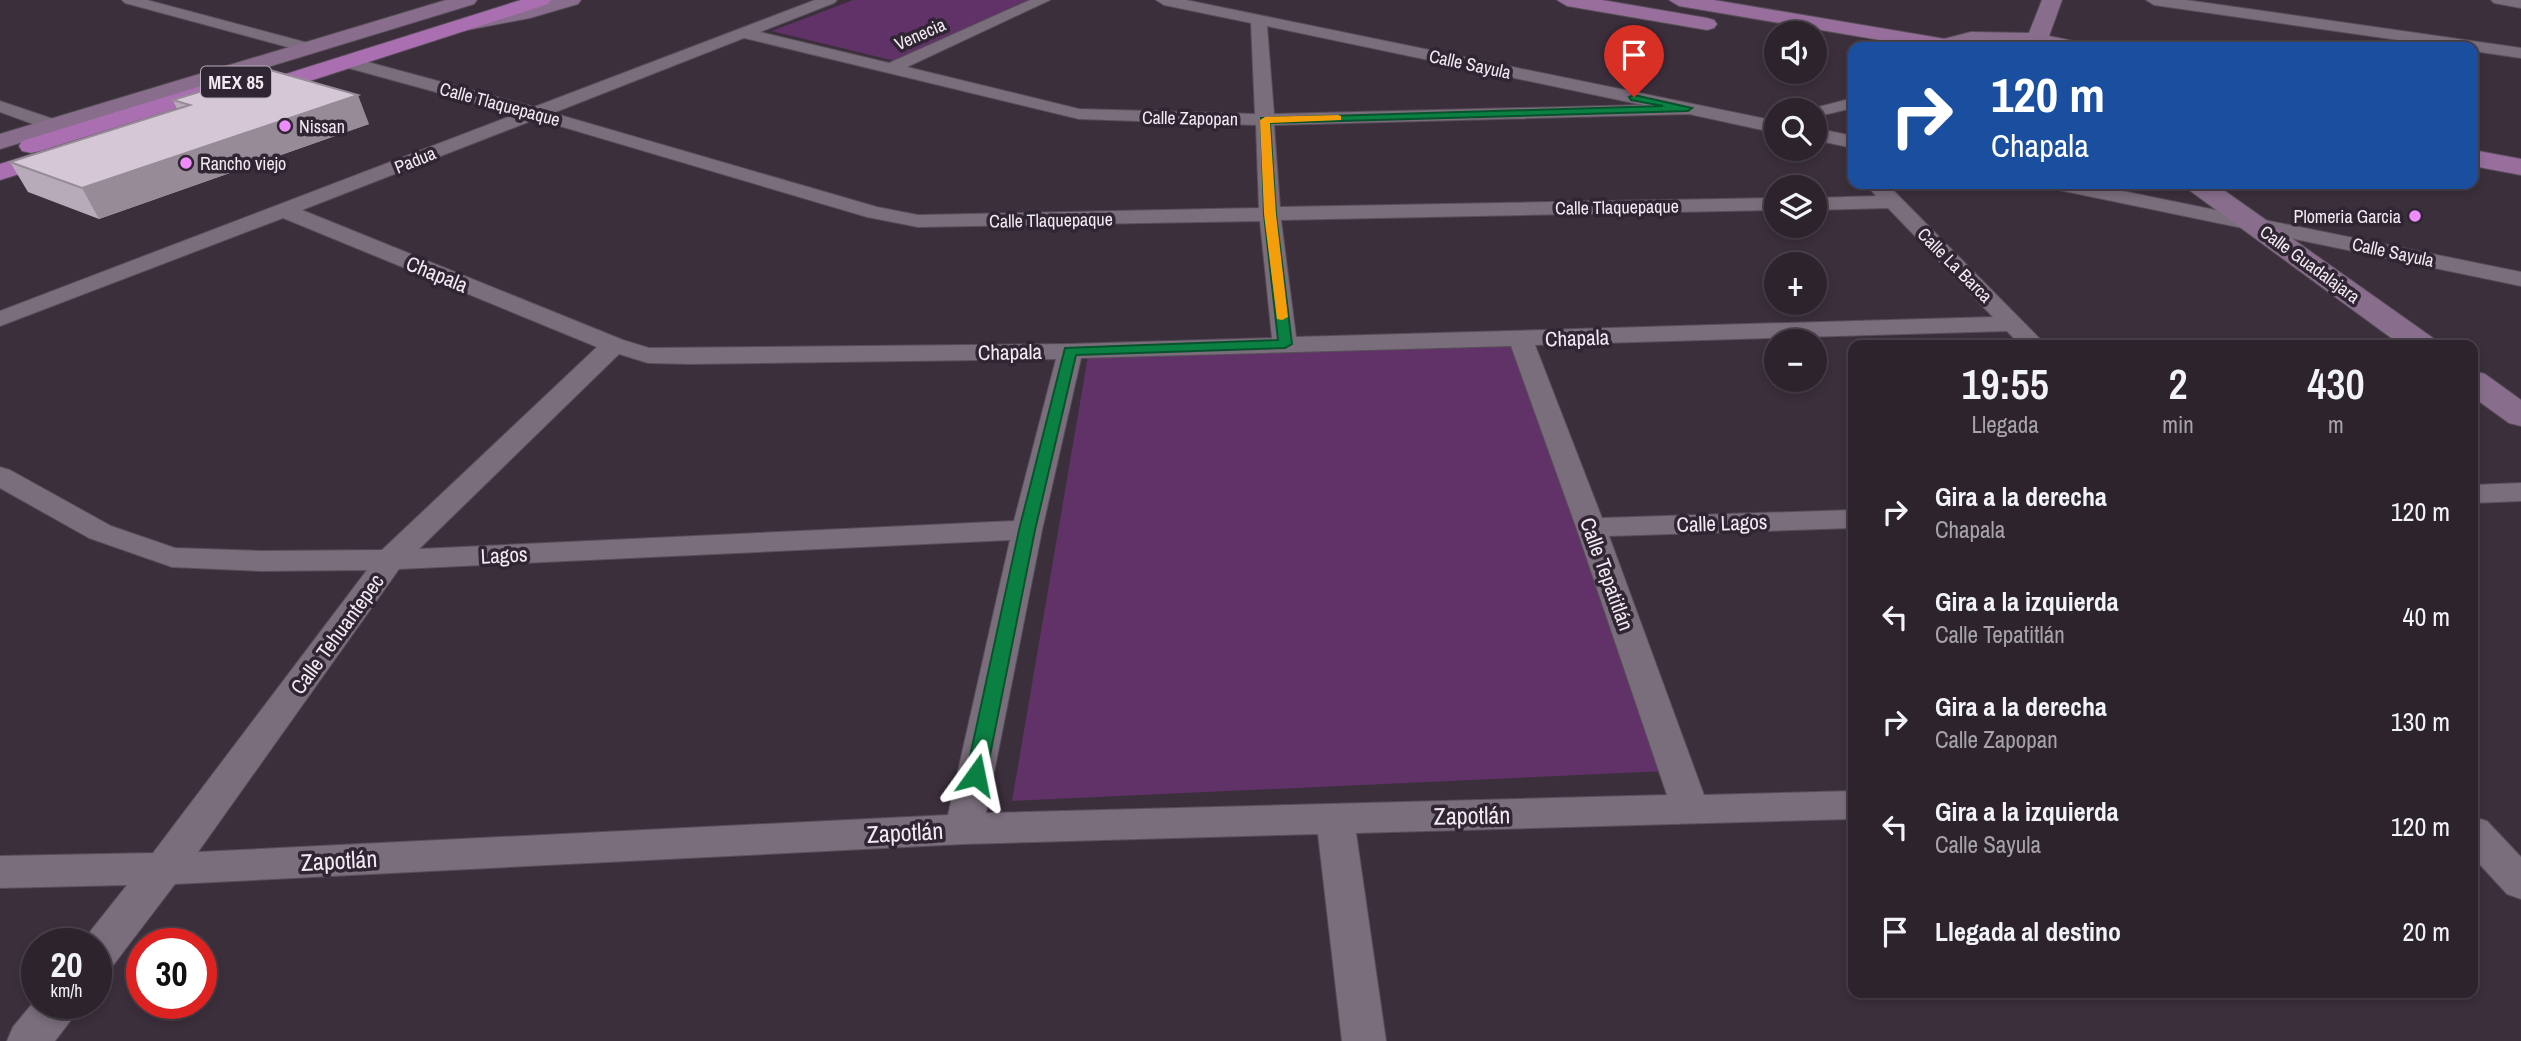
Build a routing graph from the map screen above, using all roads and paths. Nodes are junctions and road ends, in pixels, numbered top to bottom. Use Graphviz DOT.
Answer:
graph roads {
  1 [pos="130,0"];
  2 [pos="500,0"];
  3 [pos="541,0"];
  4 [pos="571,0"];
  5 [pos="829,0"];
  6 [pos="1042,0"];
  7 [pos="1164,0"];
  8 [pos="1567,0"];
  9 [pos="1679,0"];
  10 [pos="2052,0"];
  11 [pos="2154,0"];
  12 [pos="2499,0"];
  13 [pos="1192,2"];
  14 [pos="2521,3"];
  15 [pos="467,11"];
  16 [pos="1259,20"];
  17 [pos="743,33"];
  18 [pos="1764,34"];
  19 [pos="2037,41"];
  20 [pos="1918,42"];
  21 [pos="1966,42"];
  22 [pos="2042,42"];
  23 [pos="2445,42"];
  24 [pos="1827,45"];
  25 [pos="306,47"];
  26 [pos="2478,47"];
  27 [pos="1848,49"];
  28 [pos="2521,53"];
  29 [pos="347,62"];
  30 [pos="892,68"];
  31 [pos="225,73"];
  32 [pos="1848,104"];
  33 [pos="0,107"];
  34 [pos="1688,108"];
  35 [pos="1827,109"];
  36 [pos="534,113"];
  37 [pos="1265,120"];
  38 [pos="1764,122"];
  39 [pos="55,125"];
  40 [pos="0,142"];
  41 [pos="0,156"];
  42 [pos="2478,159"];
  43 [pos="2521,167"];
  44 [pos="0,172"];
  45 [pos="1880,189"];
  46 [pos="2084,189"];
  47 [pos="2205,189"];
  48 [pos="1892,202"];
  49 [pos="1764,204"];
  50 [pos="1827,204"];
  51 [pos="285,211"];
  52 [pos="1270,214"];
  53 [pos="2252,223"];
  54 [pos="2521,279"];
  55 [pos="0,319"];
  56 [pos="2014,324"];
  57 [pos="1521,340"];
  58 [pos="2029,340"];
  59 [pos="2415,340"];
  60 [pos="1285,344"];
  61 [pos="614,345"];
  62 [pos="1070,351"];
  63 [pos="2478,385"];
  64 [pos="2521,416"];
  65 [pos="0,476"];
  66 [pos="2521,492"];
  67 [pos="2478,494"];
  68 [pos="1848,519"];
  69 [pos="1591,527"];
  70 [pos="1027,530"];
  71 [pos="390,560"];
  72 [pos="1848,805"];
  73 [pos="1690,810"];
  74 [pos="1335,819"];
  75 [pos="964,830"];
  76 [pos="2478,837"];
  77 [pos="164,869"];
  78 [pos="0,872"];
  79 [pos="2521,883"];
  80 [pos="112,935"];
  81 [pos="46,1019"];
  82 [pos="29,1041"];
  83 [pos="1364,1041"];
  1 -- 25 [label="street"];
  2 -- 15 [label="highway, MEX 85"];
  3 -- 15 [label="highway, MEX 85"];
  4 -- 15 [label="street"];
  5 -- 17 [label="street, Padua"];
  6 -- 30 [label="street, Venecia"];
  7 -- 13 [label="street, Calle Sayula"];
  8 -- 18 [label="main road"];
  9 -- 20 [label="main road"];
  10 -- 19 [label="street"];
  11 -- 23 [label="street"];
  12 -- 14 [label="street"];
  13 -- 16 [label="street, Calle Sayula"];
  15 -- 25 [label="street"];
  15 -- 29 [label="highway, MEX 85"];
  15 -- 31 [label="highway"];
  15 -- 41 [label="highway, MEX 85"];
  16 -- 34 [label="street, Calle Sayula"];
  16 -- 37 [label="street"];
  17 -- 30 [label="street, Calle Zapopan"];
  17 -- 36 [label="street, Padua"];
  19 -- 21 [label="street"];
  19 -- 22 [label="street"];
  24 -- 27 [label="main road"];
  25 -- 31 [label="street"];
  26 -- 28 [label="street"];
  29 -- 36 [label="street, Calle Tlaquepaque"];
  29 -- 44 [label="highway, MEX 85"];
  30 -- 37 [label="street, Calle Zapopan"];
  31 -- 39 [label="street"];
  32 -- 35 [label="street"];
  33 -- 39 [label="street"];
  34 -- 37 [label="street, Calle Zapopan"];
  34 -- 38 [label="street, Calle Sayula"];
  36 -- 51 [label="street, Padua"];
  36 -- 52 [label="street, Calle Tlaquepaque"];
  37 -- 52 [label="street"];
  39 -- 40 [label="street"];
  42 -- 43 [label="main road"];
  45 -- 48 [label="street, Calle La Barca"];
  46 -- 53 [label="street, Calle Sayula"];
  47 -- 53 [label="street, Calle Guadalajara"];
  48 -- 50 [label="street"];
  48 -- 56 [label="street, Calle La Barca"];
  49 -- 52 [label="street, Calle Tlaquepaque"];
  51 -- 55 [label="street, Padua"];
  51 -- 61 [label="street, Chapala"];
  52 -- 60 [label="street"];
  53 -- 54 [label="street, Calle Sayula"];
  53 -- 59 [label="street, Calle Guadalajara"];
  56 -- 57 [label="street, Chapala"];
  56 -- 58 [label="street, Calle La Barca"];
  57 -- 60 [label="street, Chapala"];
  57 -- 69 [label="street, Calle Tepatitlán"];
  60 -- 62 [label="street, Chapala"];
  61 -- 62 [label="street, Chapala"];
  61 -- 71 [label="street, Calle Tehuantepec"];
  62 -- 70 [label="street"];
  63 -- 64 [label="street"];
  65 -- 71 [label="street, Lagos"];
  66 -- 67 [label="street"];
  68 -- 69 [label="street, Calle Lagos"];
  69 -- 73 [label="street, Calle Tepatitlán"];
  70 -- 71 [label="street, Lagos"];
  70 -- 75 [label="street"];
  71 -- 77 [label="street, Calle Tehuantepec"];
  72 -- 73 [label="street, Zapotlán"];
  73 -- 74 [label="street, Zapotlán"];
  74 -- 75 [label="street, Zapotlán"];
  74 -- 83 [label="street"];
  75 -- 77 [label="street, Zapotlán"];
  76 -- 79 [label="street"];
  77 -- 78 [label="street, Zapotlán"];
  77 -- 80 [label="street, Calle Tehuantepec"];
  81 -- 82 [label="street"];
}
